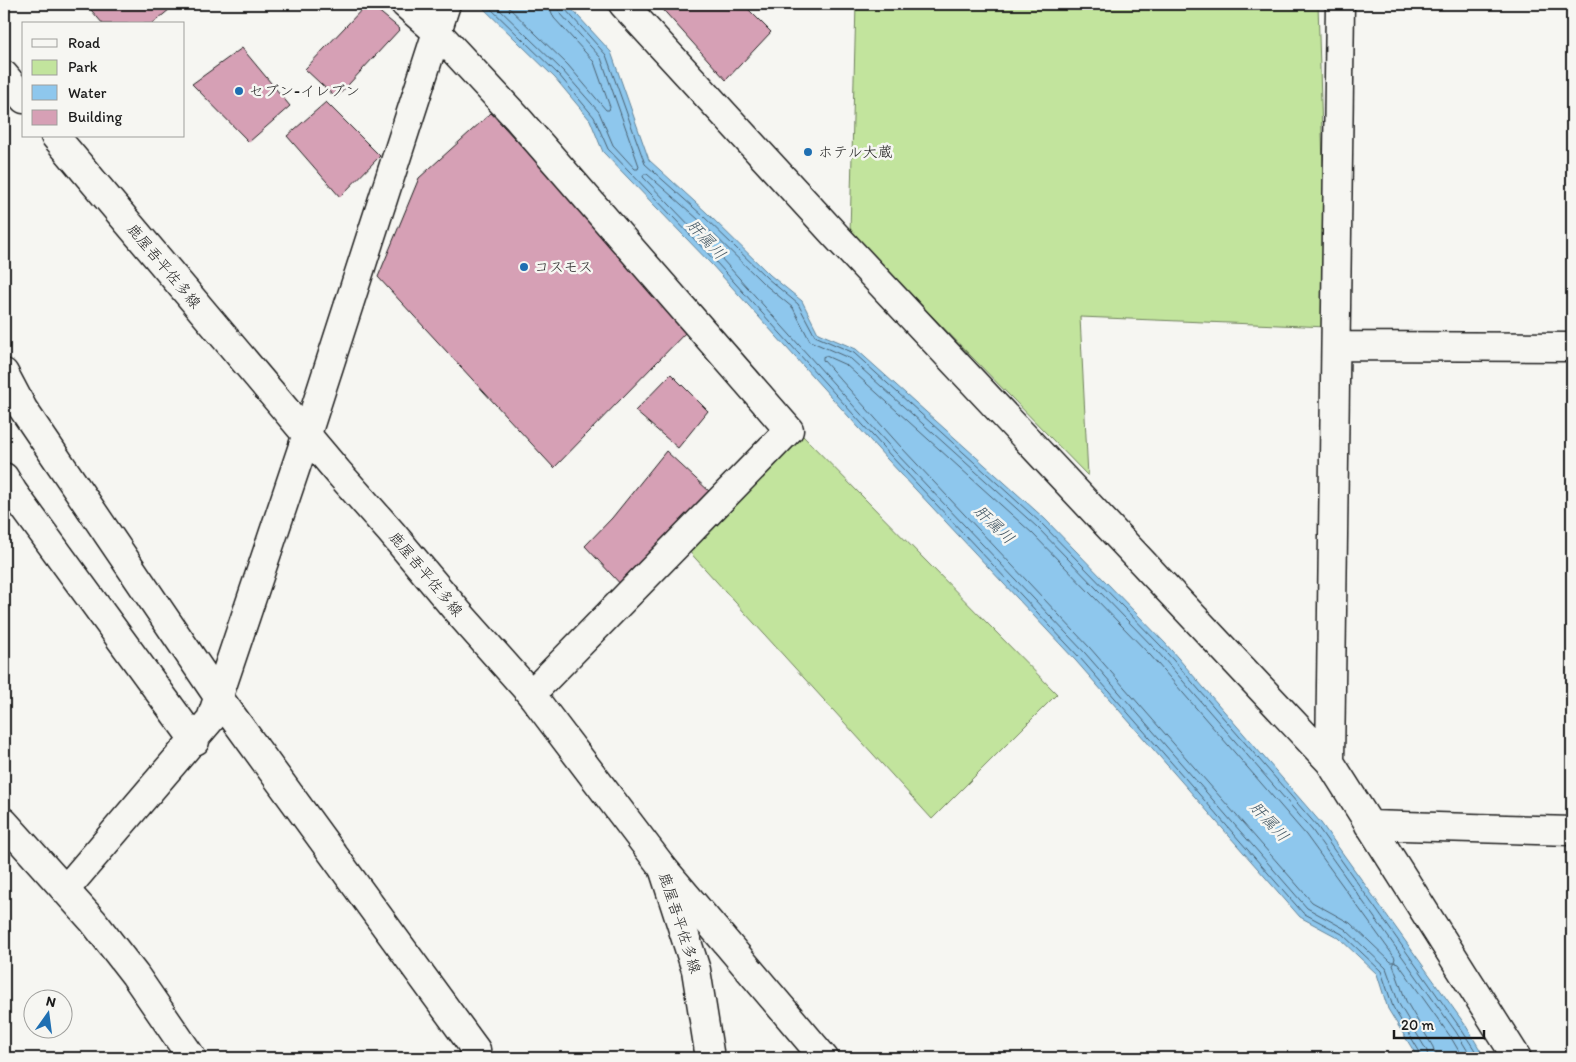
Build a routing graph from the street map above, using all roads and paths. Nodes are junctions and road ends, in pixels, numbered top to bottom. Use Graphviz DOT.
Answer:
graph roads {
  1 [pos="405,4"];
  2 [pos="446,4"];
  3 [pos="622,4"];
  4 [pos="1340,4"];
  5 [pos="437,32"];
  6 [pos="4,75"];
  7 [pos="22,97"];
  8 [pos="57,138"];
  9 [pos="1336,346"];
  10 [pos="1572,347"];
  11 [pos="4,373"];
  12 [pos="307,434"];
  13 [pos="4,477"];
  14 [pos="531,694"];
  15 [pos="219,698"];
  16 [pos="195,741"];
  17 [pos="1330,762"];
  18 [pos="4,822"];
  19 [pos="1369,825"];
  20 [pos="1572,831"];
  21 [pos="663,868"];
  22 [pos="66,890"];
  23 [pos="192,1058"];
  24 [pos="472,1058"];
  25 [pos="710,1058"];
  26 [pos="824,1058"];
  27 [pos="1517,1058"];
  1 -- 5 [label="street"];
  2 -- 5 [label="street"];
  3 -- 17 [label="street"];
  4 -- 9 [label="street"];
  5 -- 12 [label="street"];
  5 -- 14 [label="street"];
  6 -- 7 [label="street"];
  8 -- 12 [label="street, 鹿屋吾平佐多線"];
  9 -- 10 [label="street"];
  9 -- 17 [label="street"];
  11 -- 15 [label="street"];
  12 -- 14 [label="street, 鹿屋吾平佐多線"];
  12 -- 15 [label="street"];
  13 -- 16 [label="street"];
  14 -- 21 [label="street, 鹿屋吾平佐多線"];
  15 -- 16 [label="street"];
  15 -- 24 [label="street"];
  16 -- 22 [label="street"];
  17 -- 19 [label="street"];
  18 -- 22 [label="street"];
  19 -- 20 [label="street"];
  19 -- 27 [label="street"];
  21 -- 25 [label="street, 鹿屋吾平佐多線"];
  21 -- 26 [label="street"];
  22 -- 23 [label="street"];
}
